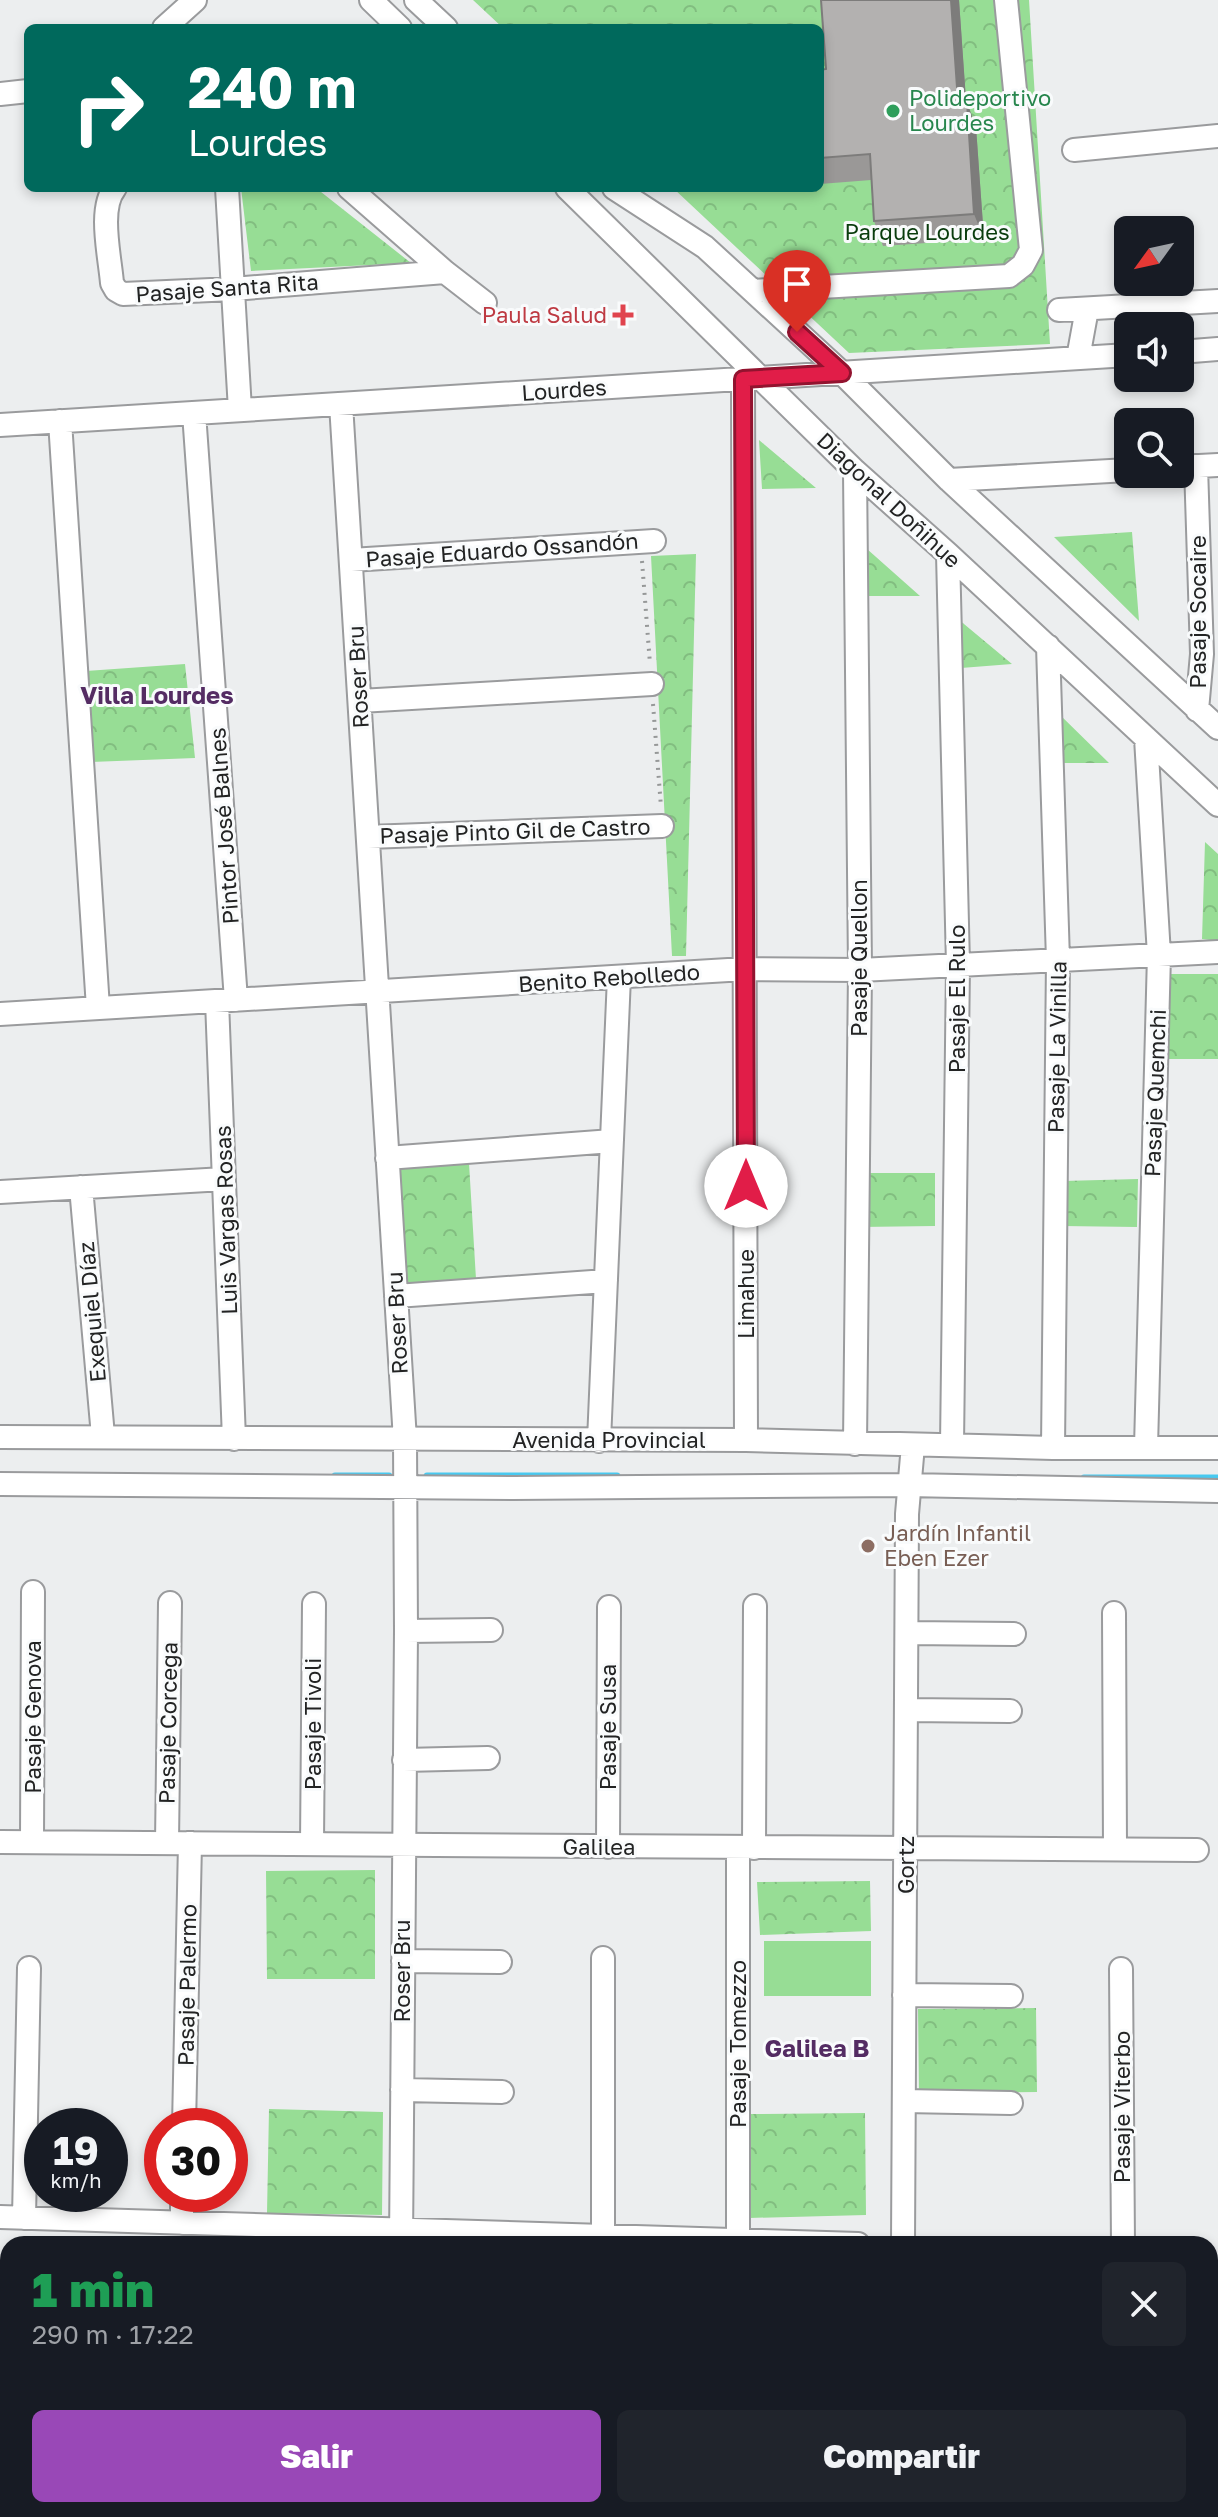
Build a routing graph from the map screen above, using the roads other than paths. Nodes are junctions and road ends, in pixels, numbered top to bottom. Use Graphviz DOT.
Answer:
graph roads {
  1 [pos="195,0"];
  2 [pos="371,0"];
  3 [pos="416,0"];
  4 [pos="1006,0"];
  5 [pos="168,24"];
  6 [pos="396,24"];
  7 [pos="442,24"];
  8 [pos="24,91"];
  9 [pos="0,94"];
  10 [pos="1218,136"];
  11 [pos="1074,150"];
  12 [pos="112,192"];
  13 [pos="227,192"];
  14 [pos="354,192"];
  15 [pos="571,192"];
  16 [pos="622,192"];
  17 [pos="445,272"];
  18 [pos="233,289"];
  19 [pos="753,291"];
  20 [pos="1218,301"];
  21 [pos="485,303"];
  22 [pos="1087,309"];
  23 [pos="1059,310"];
  24 [pos="1218,349"];
  25 [pos="1194,351"];
  26 [pos="1114,356"];
  27 [pos="1078,358"];
  28 [pos="842,373"];
  29 [pos="752,379"];
  30 [pos="341,404"];
  31 [pos="240,410"];
  32 [pos="194,413"];
  33 [pos="60,421"];
  34 [pos="0,422"];
  35 [pos="1198,466"];
  36 [pos="855,471"];
  37 [pos="1114,471"];
  38 [pos="949,480"];
  39 [pos="654,541"];
  40 [pos="948,554"];
  41 [pos="351,560"];
  42 [pos="1048,646"];
  43 [pos="652,684"];
  44 [pos="360,701"];
  45 [pos="1197,710"];
  46 [pos="1218,728"];
  47 [pos="1146,738"];
  48 [pos="1218,805"];
  49 [pos="662,826"];
  50 [pos="368,837"];
  51 [pos="1218,952"];
  52 [pos="1159,955"];
  53 [pos="1058,960"];
  54 [pos="958,965"];
  55 [pos="745,969"];
  56 [pos="860,970"];
  57 [pos="619,977"];
  58 [pos="377,992"];
  59 [pos="227,1001"];
  60 [pos="98,1008"];
  61 [pos="0,1014"];
  62 [pos="612,1141"];
  63 [pos="387,1158"];
  64 [pos="224,1179"];
  65 [pos="81,1187"];
  66 [pos="0,1192"];
  67 [pos="606,1281"];
  68 [pos="396,1296"];
  69 [pos="103,1436"];
  70 [pos="0,1437"];
  71 [pos="234,1439"];
  72 [pos="405,1440"];
  73 [pos="746,1440"];
  74 [pos="599,1441"];
  75 [pos="855,1444"];
  76 [pos="913,1445"];
  77 [pos="952,1445"];
  78 [pos="1146,1447"];
  79 [pos="1053,1448"];
  80 [pos="1218,1448"];
  81 [pos="0,1484"];
  82 [pos="908,1485"];
  83 [pos="406,1487"];
  84 [pos="1218,1491"];
  85 [pos="33,1592"];
  86 [pos="170,1603"];
  87 [pos="314,1604"];
  88 [pos="755,1606"];
  89 [pos="609,1607"];
  90 [pos="1114,1613"];
  91 [pos="491,1630"];
  92 [pos="406,1631"];
  93 [pos="907,1633"];
  94 [pos="1014,1634"];
  95 [pos="906,1710"];
  96 [pos="1010,1711"];
  97 [pos="488,1758"];
  98 [pos="404,1760"];
  99 [pos="0,1842"];
  100 [pos="32,1842"];
  101 [pos="167,1843"];
  102 [pos="190,1843"];
  103 [pos="312,1844"];
  104 [pos="404,1845"];
  105 [pos="608,1847"];
  106 [pos="746,1848"];
  107 [pos="906,1848"];
  108 [pos="1115,1849"];
  109 [pos="1197,1850"];
  110 [pos="603,1958"];
  111 [pos="403,1961"];
  112 [pos="500,1962"];
  113 [pos="29,1968"];
  114 [pos="1121,1969"];
  115 [pos="904,1995"];
  116 [pos="1011,1996"];
  117 [pos="402,2090"];
  118 [pos="502,2092"];
  119 [pos="904,2101"];
  120 [pos="1011,2103"];
  121 [pos="184,2108"];
  122 [pos="182,2212"];
  123 [pos="0,2217"];
  124 [pos="24,2218"];
  125 [pos="111,2221"];
  126 [pos="182,2223"];
  127 [pos="253,2235"];
  128 [pos="110,2236"];
  129 [pos="327,2236"];
  130 [pos="401,2236"];
  131 [pos="603,2236"];
  132 [pos="750,2236"];
  133 [pos="903,2236"];
  134 [pos="1123,2236"];
  1 -- 5 [label="street"];
  2 -- 6 [label="street"];
  3 -- 7 [label="street"];
  4 -- 19 [label="street"];
  8 -- 9 [label="street"];
  10 -- 11 [label="street"];
  12 -- 18 [label="street, Pasaje Santa Rita"];
  13 -- 18 [label="street"];
  14 -- 17 [label="street"];
  15 -- 29 [label="street, Diagonal Doñihue"];
  16 -- 19 [label="street"];
  17 -- 18 [label="street, Pasaje Santa Rita"];
  17 -- 21 [label="street"];
  18 -- 31 [label="street"];
  19 -- 28 [label="street"];
  20 -- 22 [label="street"];
  22 -- 23 [label="street"];
  22 -- 27 [label="street"];
  24 -- 25 [label="street"];
  26 -- 27 [label="street, Lourdes"];
  27 -- 28 [label="street, Lourdes"];
  28 -- 29 [label="street, Lourdes"];
  28 -- 38 [label="street"];
  29 -- 30 [label="street, Lourdes"];
  29 -- 36 [label="street, Diagonal Doñihue"];
  29 -- 55 [label="street, Limahue"];
  30 -- 31 [label="street, Lourdes"];
  30 -- 41 [label="street, Roser Bru"];
  31 -- 32 [label="street, Lourdes"];
  32 -- 33 [label="street, Lourdes"];
  32 -- 59 [label="street, Pintor José Balnes"];
  33 -- 34 [label="street, Lourdes"];
  33 -- 60 [label="street"];
  35 -- 45 [label="street, Pasaje Socaire"];
  36 -- 40 [label="street, Diagonal Doñihue"];
  36 -- 56 [label="street, Pasaje Quellon"];
  37 -- 38 [label="street"];
  38 -- 45 [label="street"];
  39 -- 41 [label="street, Pasaje Eduardo Ossandón"];
  40 -- 42 [label="street, Diagonal Doñihue"];
  40 -- 54 [label="street, Pasaje El Rulo"];
  41 -- 44 [label="street, Roser Bru"];
  42 -- 47 [label="street, Diagonal Doñihue"];
  42 -- 53 [label="street, Pasaje La Vinilla"];
  43 -- 44 [label="street"];
  44 -- 50 [label="street, Roser Bru"];
  45 -- 46 [label="street"];
  47 -- 48 [label="street, Diagonal Doñihue"];
  47 -- 52 [label="street, Pasaje Quemchi"];
  49 -- 50 [label="street, Pasaje Pinto Gil de Castro"];
  50 -- 58 [label="street, Roser Bru"];
  51 -- 52 [label="street, Benito Rebolledo"];
  52 -- 53 [label="street, Benito Rebolledo"];
  52 -- 78 [label="street, Pasaje Quemchi"];
  53 -- 54 [label="street, Benito Rebolledo"];
  53 -- 79 [label="street, Pasaje La Vinilla"];
  54 -- 56 [label="street, Benito Rebolledo"];
  54 -- 77 [label="street, Pasaje El Rulo"];
  55 -- 56 [label="street, Benito Rebolledo"];
  55 -- 57 [label="street, Benito Rebolledo"];
  55 -- 73 [label="street, Limahue"];
  56 -- 75 [label="street, Pasaje Quellon"];
  57 -- 58 [label="street, Benito Rebolledo"];
  57 -- 62 [label="street"];
  58 -- 59 [label="street, Benito Rebolledo"];
  58 -- 63 [label="street, Roser Bru"];
  59 -- 60 [label="street, Benito Rebolledo"];
  59 -- 64 [label="street, Luis Vargas Rosas"];
  60 -- 61 [label="street, Benito Rebolledo"];
  62 -- 63 [label="street"];
  62 -- 67 [label="street"];
  63 -- 68 [label="street, Roser Bru"];
  64 -- 65 [label="street"];
  64 -- 71 [label="street, Luis Vargas Rosas"];
  65 -- 66 [label="street"];
  65 -- 69 [label="street, Exequiel Díaz"];
  67 -- 68 [label="street"];
  67 -- 74 [label="street"];
  68 -- 72 [label="street, Roser Bru"];
  69 -- 70 [label="street, Avenida Provincial"];
  69 -- 71 [label="street, Avenida Provincial"];
  71 -- 72 [label="street, Avenida Provincial"];
  72 -- 74 [label="street, Avenida Provincial"];
  72 -- 83 [label="street, Roser Bru"];
  73 -- 74 [label="street, Avenida Provincial"];
  73 -- 75 [label="street, Avenida Provincial"];
  75 -- 76 [label="street, Avenida Provincial"];
  76 -- 77 [label="street, Avenida Provincial"];
  76 -- 82 [label="street, Gortz"];
  77 -- 79 [label="street, Avenida Provincial"];
  78 -- 79 [label="street, Avenida Provincial"];
  78 -- 80 [label="street, Avenida Provincial"];
  81 -- 83 [label="street"];
  82 -- 83 [label="street"];
  82 -- 84 [label="street"];
  82 -- 93 [label="street, Gortz"];
  83 -- 92 [label="street, Roser Bru"];
  85 -- 100 [label="street, Pasaje Genova"];
  86 -- 101 [label="street, Pasaje Corcega"];
  87 -- 103 [label="street, Pasaje Tivoli"];
  88 -- 106 [label="street, Pasaje Tomezzo"];
  89 -- 105 [label="street, Pasaje Susa"];
  90 -- 108 [label="street"];
  91 -- 92 [label="street"];
  92 -- 98 [label="street, Roser Bru"];
  93 -- 94 [label="street"];
  93 -- 95 [label="street, Gortz"];
  95 -- 96 [label="street"];
  95 -- 107 [label="street, Gortz"];
  97 -- 98 [label="street"];
  98 -- 104 [label="street, Roser Bru"];
  99 -- 100 [label="street, Galilea"];
  100 -- 101 [label="street, Galilea"];
  101 -- 102 [label="street, Galilea"];
  102 -- 103 [label="street, Galilea"];
  102 -- 121 [label="street, Pasaje Palermo"];
  103 -- 104 [label="street, Galilea"];
  104 -- 105 [label="street, Galilea"];
  104 -- 111 [label="street, Roser Bru"];
  105 -- 106 [label="street, Galilea"];
  106 -- 107 [label="street, Galilea"];
  106 -- 132 [label="street, Pasaje Tomezzo"];
  107 -- 108 [label="street, Galilea"];
  107 -- 115 [label="street, Gortz"];
  108 -- 109 [label="street, Galilea"];
  110 -- 131 [label="street"];
  111 -- 112 [label="street"];
  111 -- 117 [label="street, Roser Bru"];
  113 -- 124 [label="street"];
  114 -- 134 [label="street, Pasaje Viterbo"];
  115 -- 116 [label="street"];
  115 -- 119 [label="street, Gortz"];
  117 -- 118 [label="street"];
  117 -- 130 [label="street, Roser Bru"];
  119 -- 120 [label="street"];
  119 -- 133 [label="street, Gortz"];
  122 -- 126 [label="street"];
  123 -- 124 [label="street"];
  124 -- 125 [label="street"];
  125 -- 126 [label="street"];
  125 -- 128 [label="street"];
  126 -- 127 [label="street"];
  127 -- 129 [label="street"];
}
